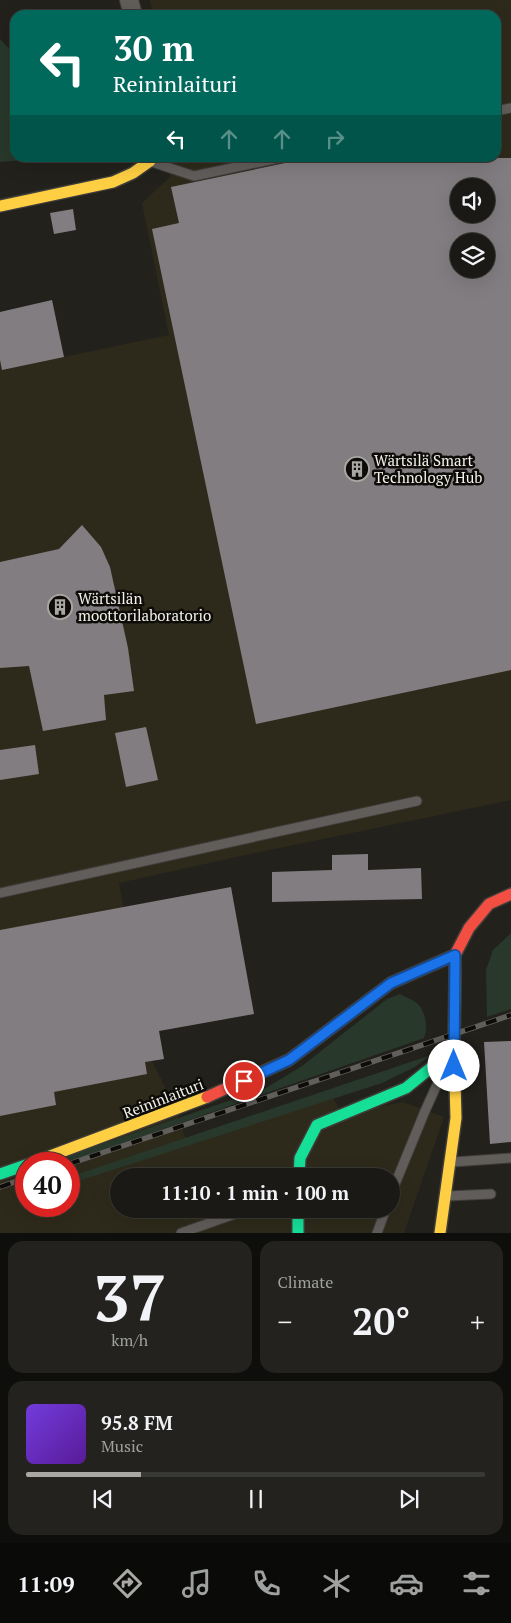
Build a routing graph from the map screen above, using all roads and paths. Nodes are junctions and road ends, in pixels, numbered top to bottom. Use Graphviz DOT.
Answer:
graph roads {
  1 [pos="146,162"];
  2 [pos="158,162"];
  3 [pos="260,162"];
  4 [pos="0,206"];
  5 [pos="417,801"];
  6 [pos="0,893"];
  7 [pos="511,894"];
  8 [pos="455,955"];
  9 [pos="454,1049"];
  10 [pos="59,1152"];
  11 [pos="511,1158"];
  12 [pos="450,1162"];
  13 [pos="15,1168"];
  14 [pos="300,1168"];
  15 [pos="400,1172"];
  16 [pos="0,1174"];
  17 [pos="491,1194"];
  18 [pos="445,1196"];
  19 [pos="224,1218"];
  20 [pos="298,1218"];
  21 [pos="383,1218"];
  22 [pos="181,1233"];
  23 [pos="298,1233"];
  24 [pos="377,1233"];
  25 [pos="440,1233"];
  1 -- 4 [label="main road"];
  2 -- 3 [label="lane"];
  5 -- 6 [label="lane"];
  7 -- 8 [label="main road"];
  8 -- 9 [label="main road"];
  8 -- 10 [label="main road, Reininlaituri"];
  9 -- 12 [label="main road"];
  9 -- 14 [label="main road"];
  9 -- 15 [label="lane"];
  11 -- 12 [label="lane"];
  12 -- 18 [label="main road"];
  13 -- 16 [label="main road, Reininlaituri"];
  17 -- 18 [label="lane"];
  18 -- 25 [label="main road"];
  19 -- 22 [label="lane"];
  20 -- 23 [label="main road"];
  21 -- 24 [label="lane"];
}
